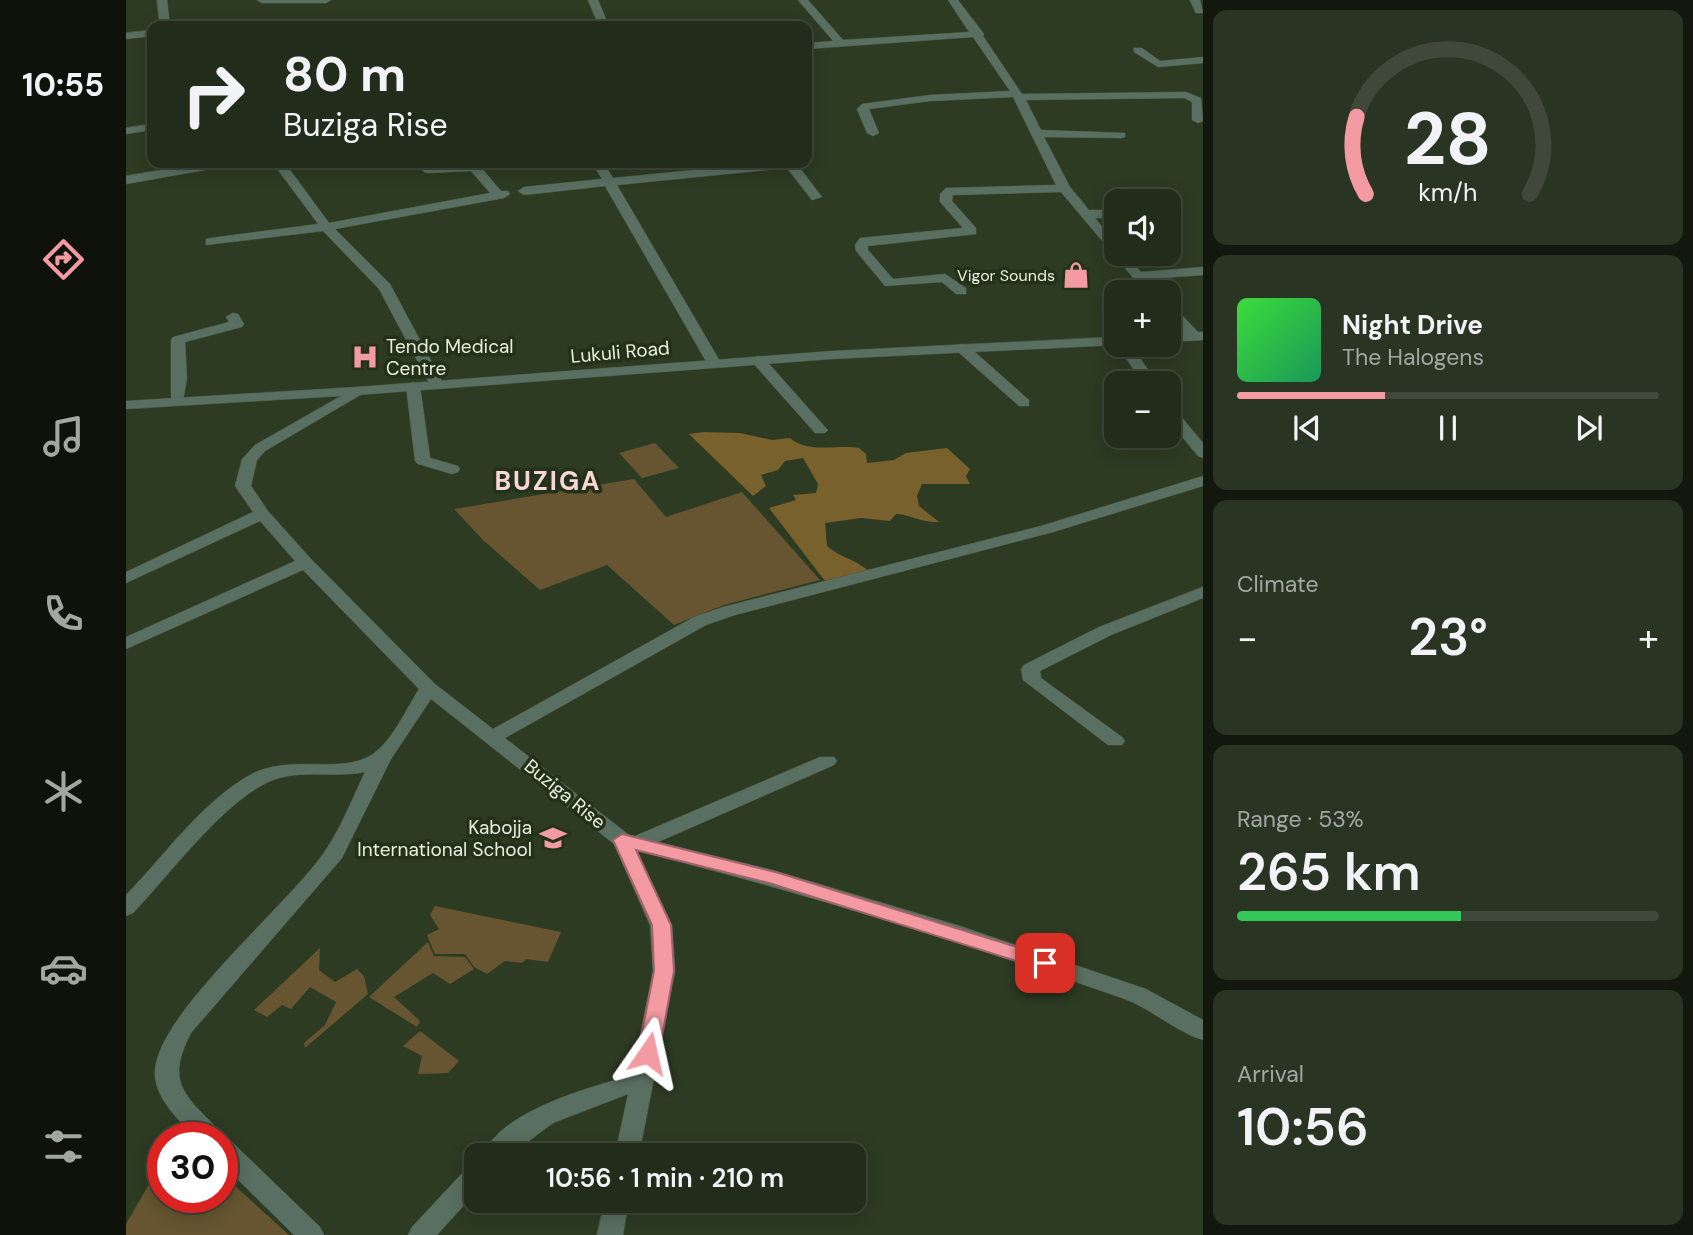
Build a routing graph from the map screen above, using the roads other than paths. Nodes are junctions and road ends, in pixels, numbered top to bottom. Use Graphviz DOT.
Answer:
graph roads {
  1 [pos="162,0"];
  2 [pos="262,0"];
  3 [pos="326,0"];
  4 [pos="593,0"];
  5 [pos="803,0"];
  6 [pos="953,0"];
  7 [pos="1195,0"];
  8 [pos="1200,11"];
  9 [pos="165,21"];
  10 [pos="602,21"];
  11 [pos="147,34"];
  12 [pos="979,34"];
  13 [pos="126,36"];
  14 [pos="839,42"];
  15 [pos="812,45"];
  16 [pos="1139,50"];
  17 [pos="1203,60"];
  18 [pos="1018,95"];
  19 [pos="1198,120"];
  20 [pos="147,128"];
  21 [pos="126,131"];
  22 [pos="873,133"];
  23 [pos="1037,133"];
  24 [pos="1121,135"];
  25 [pos="194,168"];
  26 [pos="283,168"];
  27 [pos="427,168"];
  28 [pos="459,168"];
  29 [pos="475,168"];
  30 [pos="601,168"];
  31 [pos="703,168"];
  32 [pos="794,168"];
  33 [pos="126,180"];
  34 [pos="609,182"];
  35 [pos="1065,188"];
  36 [pos="524,191"];
  37 [pos="816,197"];
  38 [pos="1104,214"];
  39 [pos="1084,215"];
  40 [pos="326,226"];
  41 [pos="1104,238"];
  42 [pos="211,242"];
  43 [pos="1128,266"];
  44 [pos="1203,271"];
  45 [pos="1137,276"];
  46 [pos="1141,280"];
  47 [pos="961,291"];
  48 [pos="233,317"];
  49 [pos="1181,321"];
  50 [pos="1199,337"];
  51 [pos="1181,338"];
  52 [pos="1104,342"];
  53 [pos="962,348"];
  54 [pos="758,360"];
  55 [pos="715,363"];
  56 [pos="437,384"];
  57 [pos="413,386"];
  58 [pos="357,391"];
  59 [pos="176,401"];
  60 [pos="1024,403"];
  61 [pos="126,405"];
  62 [pos="1181,426"];
  63 [pos="820,430"];
  64 [pos="1203,453"];
  65 [pos="452,469"];
  66 [pos="1203,481"];
  67 [pos="262,514"];
  68 [pos="305,563"];
  69 [pos="126,578"];
  70 [pos="1203,592"];
  71 [pos="126,644"];
  72 [pos="429,688"];
  73 [pos="491,738"];
  74 [pos="1115,741"];
  75 [pos="382,757"];
  76 [pos="827,761"];
  77 [pos="631,841"];
  78 [pos="126,908"];
  79 [pos="1200,1024"];
  80 [pos="643,1080"];
  81 [pos="198,1122"];
  82 [pos="505,1143"];
  83 [pos="630,1143"];
  84 [pos="238,1164"];
  85 [pos="464,1188"];
  86 [pos="614,1213"];
  87 [pos="311,1235"];
  88 [pos="421,1235"];
  89 [pos="610,1235"];
  1 -- 9 [label="street"];
  2 -- 3 [label="street"];
  4 -- 10 [label="street"];
  5 -- 14 [label="street"];
  6 -- 12 [label="street"];
  7 -- 8 [label="street"];
  11 -- 13 [label="street"];
  12 -- 14 [label="street"];
  12 -- 18 [label="street"];
  14 -- 15 [label="street"];
  16 -- 17 [label="street"];
  18 -- 19 [label="street"];
  18 -- 22 [label="street"];
  18 -- 23 [label="street"];
  20 -- 21 [label="street"];
  23 -- 24 [label="street"];
  23 -- 35 [label="street"];
  25 -- 33 [label="street"];
  26 -- 40 [label="street"];
  27 -- 28 [label="street"];
  29 -- 40 [label="street"];
  30 -- 34 [label="street"];
  31 -- 34 [label="street"];
  32 -- 37 [label="street"];
  34 -- 36 [label="street"];
  34 -- 55 [label="street"];
  35 -- 39 [label="street"];
  35 -- 47 [label="street"];
  38 -- 39 [label="street"];
  39 -- 41 [label="street"];
  40 -- 42 [label="street"];
  40 -- 56 [label="street"];
  43 -- 45 [label="street"];
  44 -- 45 [label="street"];
  45 -- 46 [label="street"];
  48 -- 59 [label="street"];
  49 -- 50 [label="street"];
  50 -- 51 [label="street"];
  52 -- 53 [label="street, Lukuli Road"];
  53 -- 54 [label="street, Lukuli Road"];
  53 -- 60 [label="street"];
  54 -- 55 [label="street, Lukuli Road"];
  54 -- 63 [label="street"];
  55 -- 56 [label="street, Lukuli Road"];
  56 -- 57 [label="street, Lukuli Road"];
  57 -- 58 [label="street, Lukuli Road"];
  57 -- 65 [label="street"];
  58 -- 59 [label="street, Lukuli Road"];
  58 -- 67 [label="street, Buziga Rise"];
  59 -- 61 [label="street, Lukuli Road"];
  62 -- 64 [label="street"];
  66 -- 73 [label="street"];
  67 -- 68 [label="street, Buziga Rise"];
  67 -- 69 [label="street"];
  68 -- 71 [label="street"];
  68 -- 72 [label="street, Buziga Rise"];
  70 -- 74 [label="street"];
  72 -- 73 [label="street, Buziga Rise"];
  72 -- 75 [label="street"];
  73 -- 77 [label="street, Buziga Rise"];
  75 -- 78 [label="street"];
  75 -- 81 [label="street"];
  76 -- 77 [label="street"];
  77 -- 79 [label="street, Buziga Rise"];
  77 -- 80 [label="street"];
  80 -- 82 [label="street"];
  80 -- 83 [label="street"];
  84 -- 87 [label="street"];
  85 -- 88 [label="street"];
  86 -- 89 [label="street"];
}
